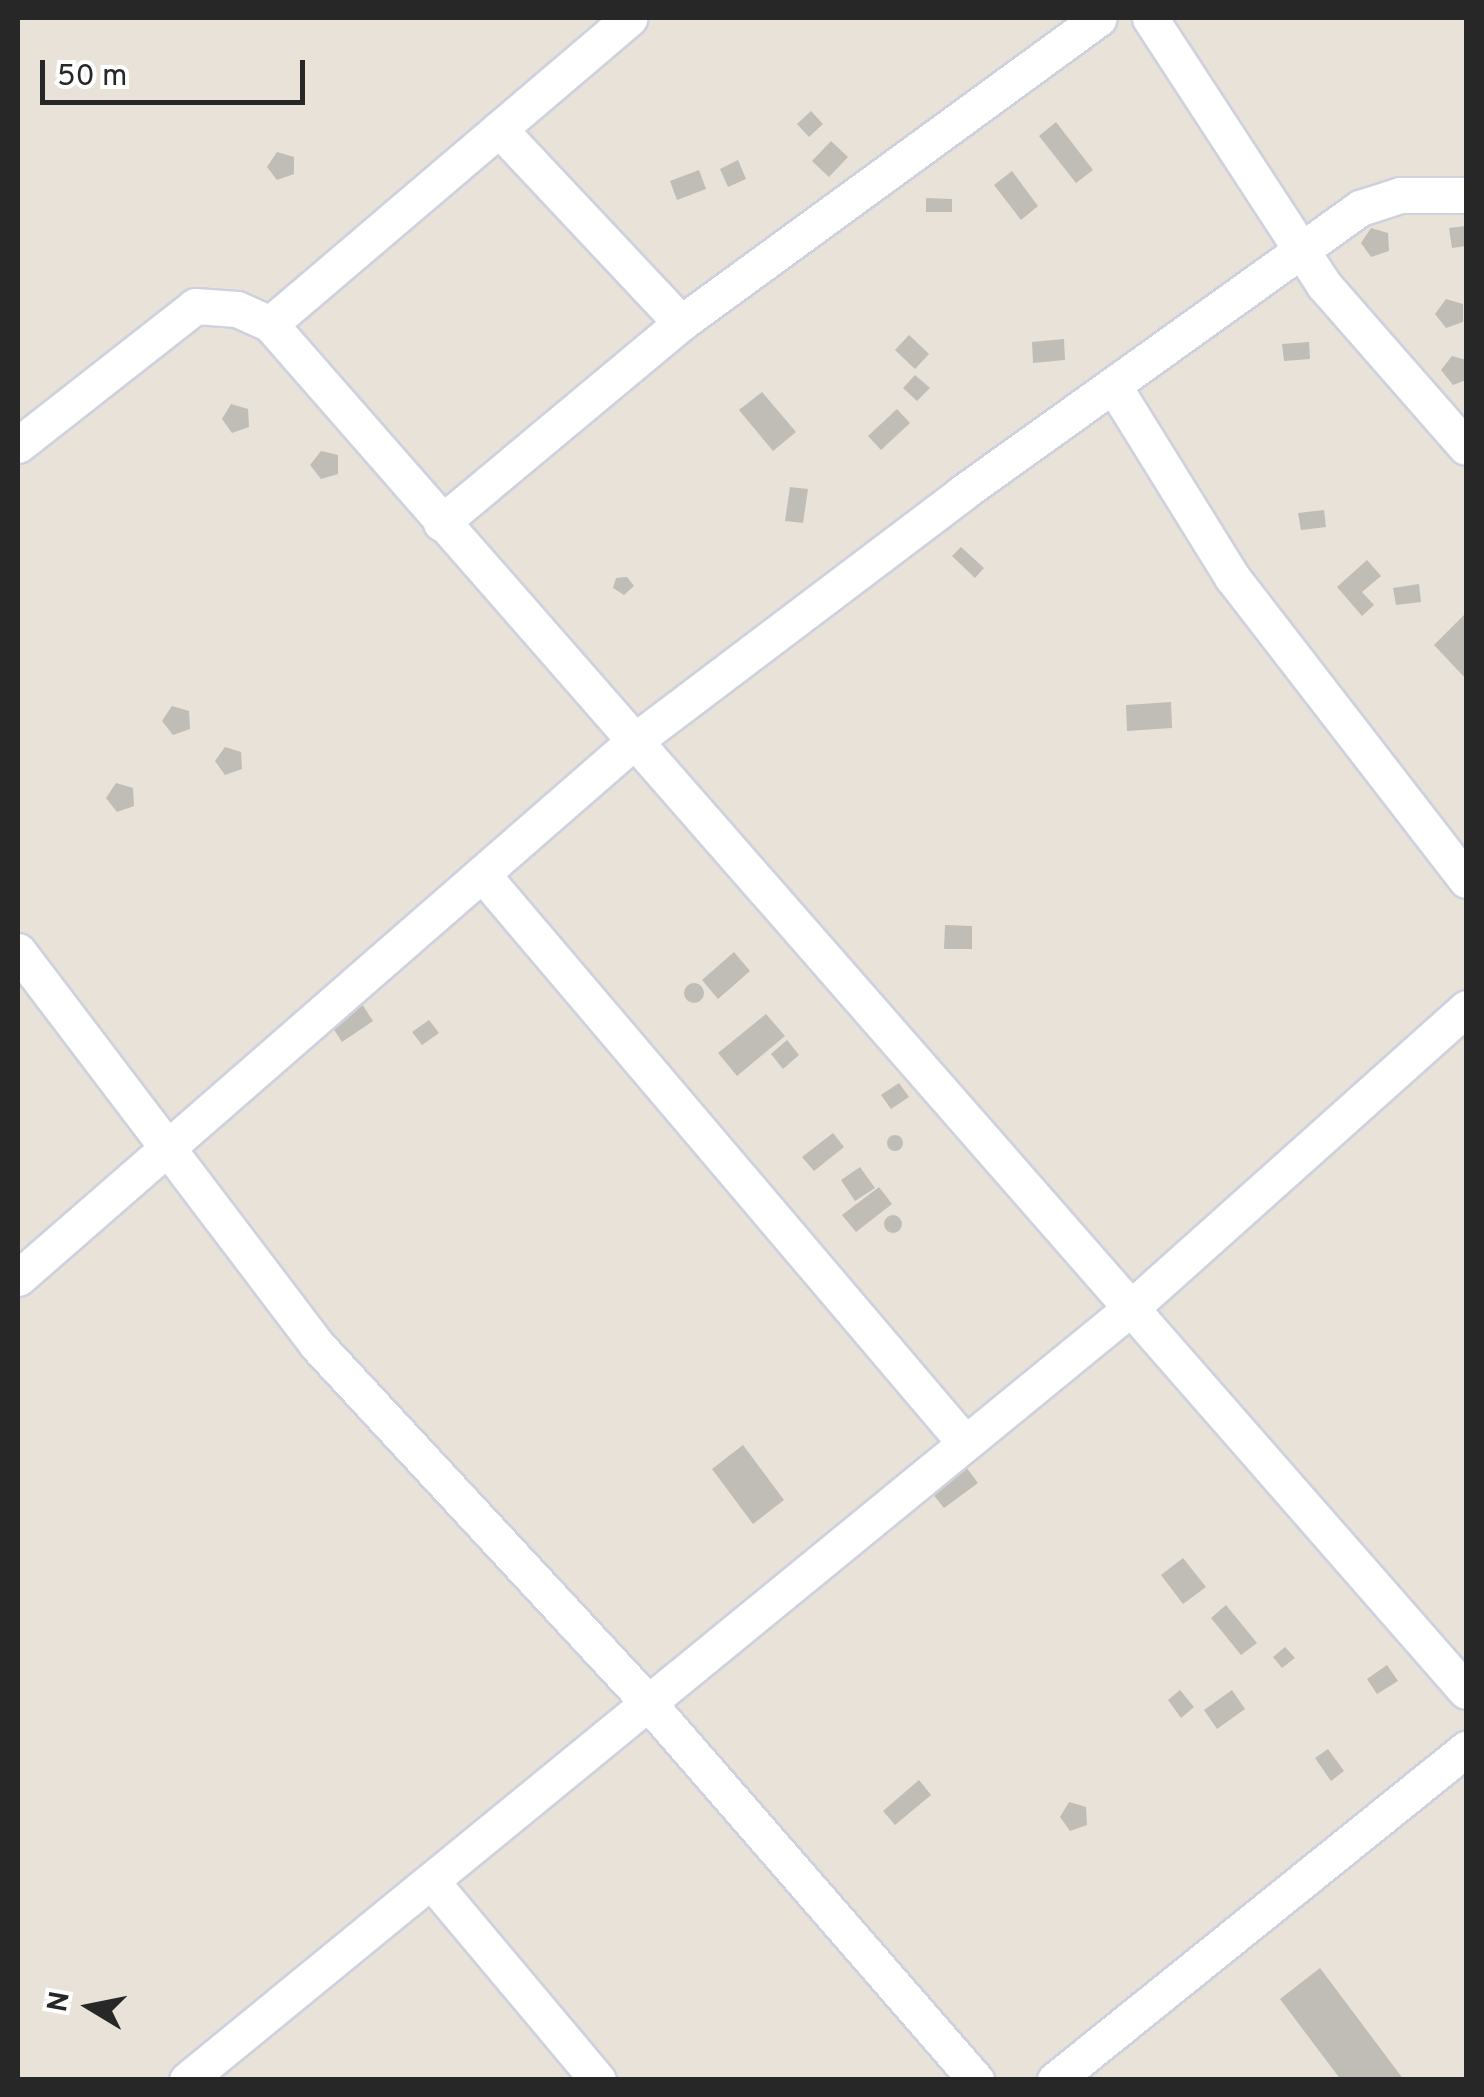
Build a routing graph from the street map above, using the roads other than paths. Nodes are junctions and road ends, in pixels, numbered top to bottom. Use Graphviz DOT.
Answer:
graph roads {
  1 [pos="630,18"];
  2 [pos="1099,18"];
  3 [pos="1150,18"];
  4 [pos="499,129"];
  5 [pos="1466,195"];
  6 [pos="1298,247"];
  7 [pos="680,323"];
  8 [pos="270,324"];
  9 [pos="1113,385"];
  10 [pos="18,446"];
  11 [pos="1466,447"];
  12 [pos="441,522"];
  13 [pos="632,743"];
  14 [pos="482,874"];
  15 [pos="1466,880"];
  16 [pos="18,951"];
  17 [pos="1466,1008"];
  18 [pos="168,1148"];
  19 [pos="18,1278"];
  20 [pos="1132,1307"];
  21 [pos="966,1444"];
  22 [pos="1466,1692"];
  23 [pos="650,1705"];
  24 [pos="1466,1748"];
  25 [pos="432,1880"];
  26 [pos="187,2080"];
  27 [pos="598,2080"];
  28 [pos="976,2080"];
  29 [pos="1055,2080"];
  1 -- 4 [label="street"];
  2 -- 7 [label="street"];
  3 -- 6 [label="street"];
  4 -- 7 [label="street"];
  4 -- 8 [label="street"];
  5 -- 6 [label="street"];
  6 -- 9 [label="street"];
  6 -- 11 [label="street"];
  7 -- 12 [label="street"];
  8 -- 10 [label="street"];
  8 -- 12 [label="street"];
  9 -- 13 [label="street"];
  9 -- 15 [label="street"];
  12 -- 13 [label="street"];
  13 -- 14 [label="street"];
  13 -- 20 [label="street"];
  14 -- 18 [label="street"];
  14 -- 21 [label="street"];
  16 -- 18 [label="street"];
  17 -- 20 [label="street"];
  18 -- 19 [label="street"];
  18 -- 23 [label="street"];
  20 -- 21 [label="street"];
  20 -- 22 [label="street"];
  21 -- 23 [label="street"];
  23 -- 25 [label="street"];
  23 -- 28 [label="street"];
  24 -- 29 [label="street"];
  25 -- 26 [label="street"];
  25 -- 27 [label="street"];
}
